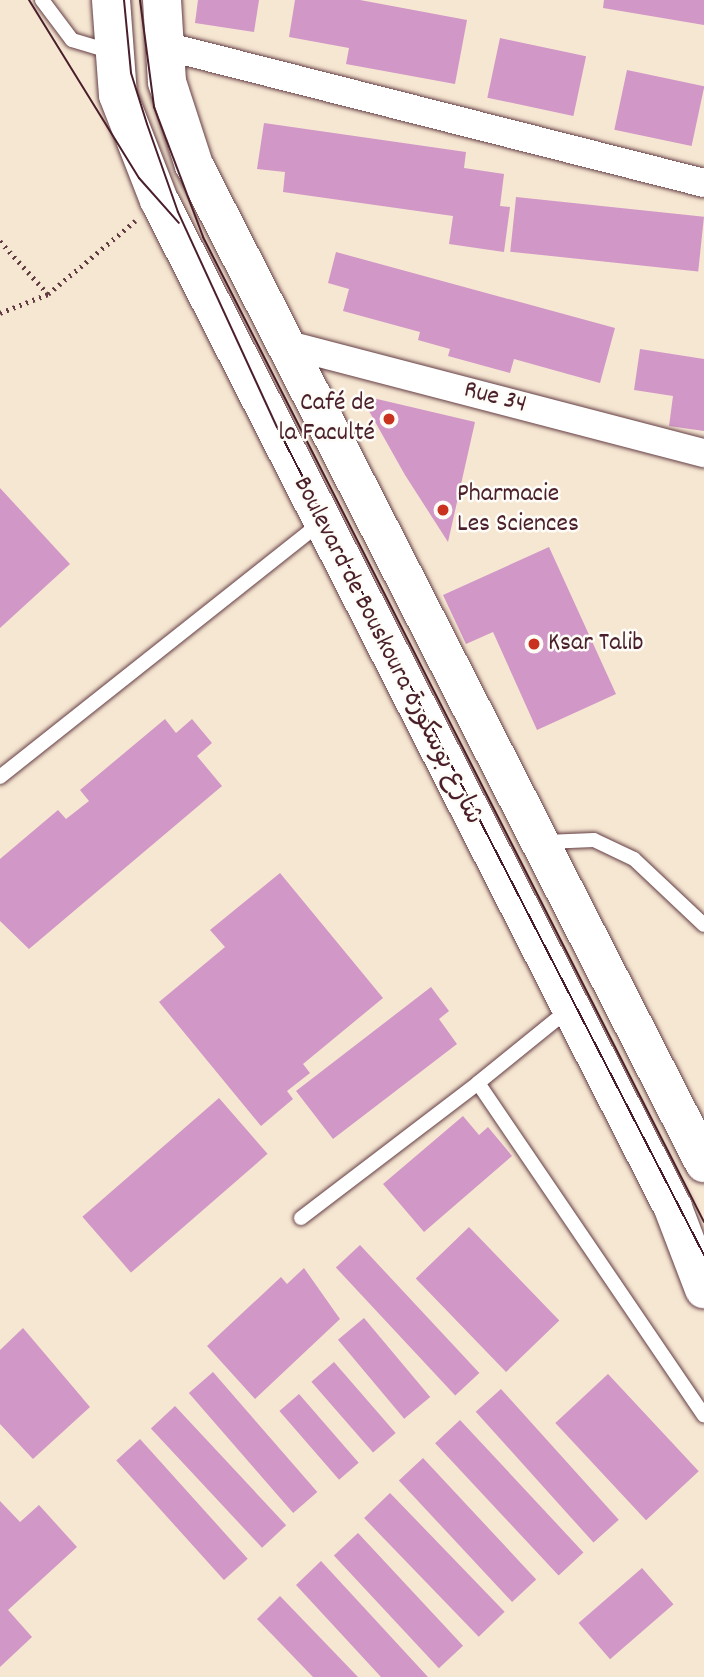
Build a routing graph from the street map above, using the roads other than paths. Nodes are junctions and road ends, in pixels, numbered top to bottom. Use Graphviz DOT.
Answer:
graph roads {
  1 [pos="42,0"];
  2 [pos="111,0"];
  3 [pos="162,0"];
  4 [pos="161,45"];
  5 [pos="112,51"];
  6 [pos="704,183"];
  7 [pos="285,344"];
  8 [pos="704,453"];
  9 [pos="321,522"];
  10 [pos="0,777"];
  11 [pos="540,842"];
  12 [pos="704,925"];
  13 [pos="568,1010"];
  14 [pos="478,1083"];
  15 [pos="704,1163"];
  16 [pos="301,1218"];
  17 [pos="704,1289"];
  18 [pos="704,1415"];
  1 -- 5 [label="lane"];
  2 -- 5 [label="street, Boulevard de Bouskoura شارع بوسكورة"];
  3 -- 4 [label="street, Boulevard de Bouskoura شارع بوسكورة"];
  4 -- 6 [label="street"];
  4 -- 7 [label="street, Boulevard de Bouskoura شارع بوسكورة"];
  5 -- 9 [label="street, Boulevard de Bouskoura شارع بوسكورة"];
  7 -- 8 [label="street, Rue 34"];
  7 -- 11 [label="street, Boulevard de Bouskoura شارع بوسكورة"];
  9 -- 10 [label="lane"];
  9 -- 13 [label="street, Boulevard de Bouskoura شارع بوسكورة"];
  11 -- 12 [label="lane"];
  11 -- 15 [label="street, Boulevard de Bouskoura شارع بوسكورة"];
  13 -- 14 [label="lane"];
  13 -- 17 [label="street, Boulevard de Bouskoura شارع بوسكورة"];
  14 -- 16 [label="lane"];
  14 -- 18 [label="lane"];
}
